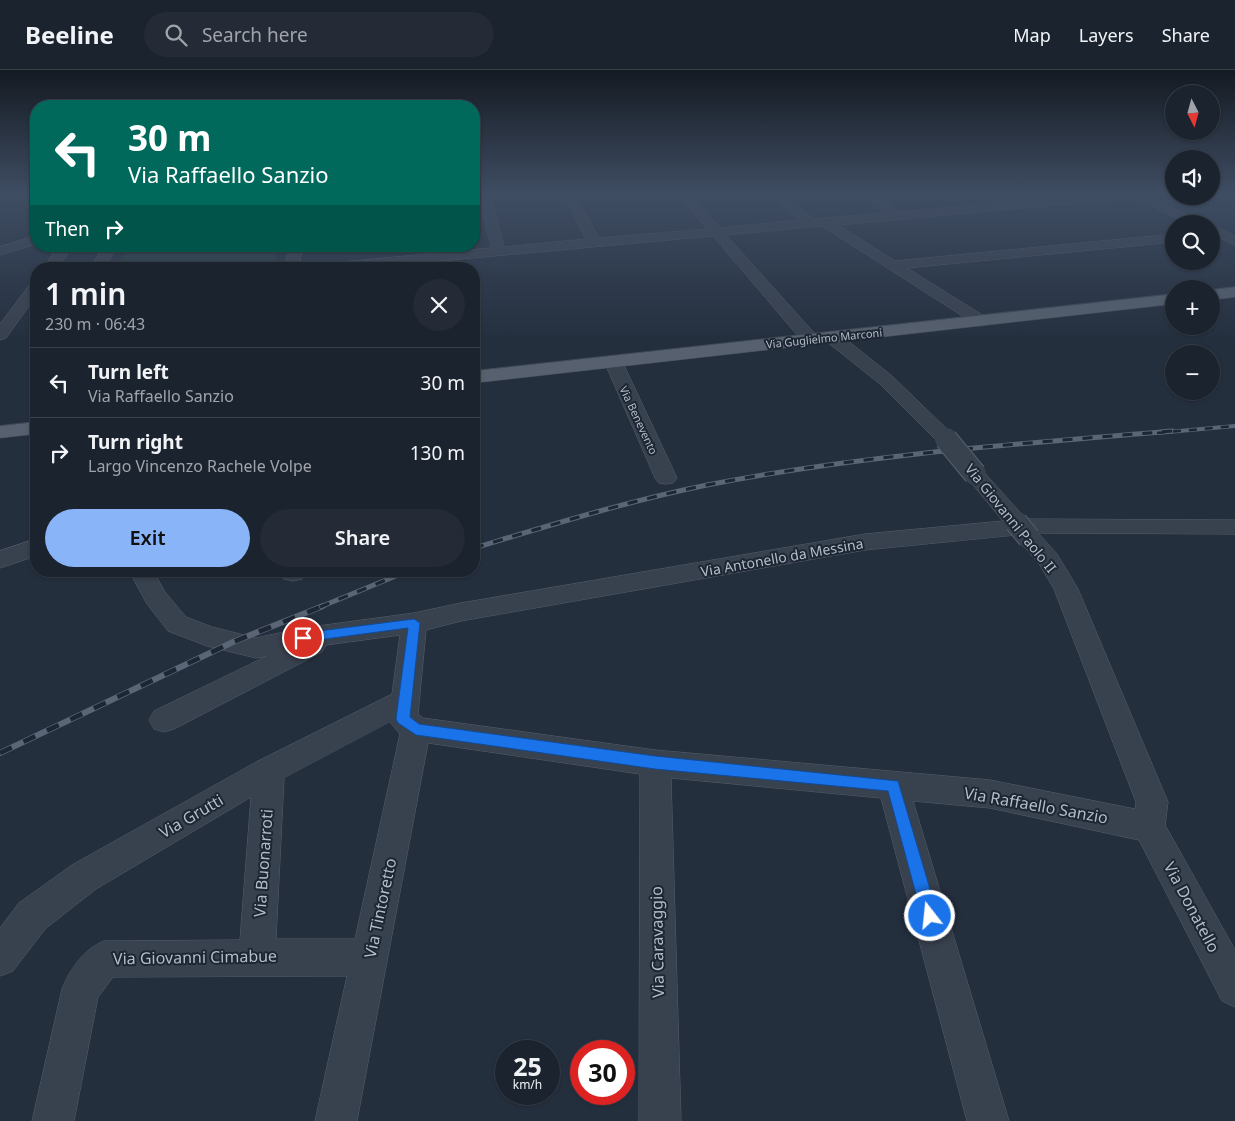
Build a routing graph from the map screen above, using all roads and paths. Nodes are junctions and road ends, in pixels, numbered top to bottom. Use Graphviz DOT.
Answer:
graph roads {
  1 [pos="3,242"];
  2 [pos="29,242"];
  3 [pos="496,242"];
  4 [pos="606,242"];
  5 [pos="726,242"];
  6 [pos="856,242"];
  7 [pos="1132,242"];
  8 [pos="594,243"];
  9 [pos="15,246"];
  10 [pos="0,251"];
  11 [pos="499,252"];
  12 [pos="400,253"];
  13 [pos="370,262"];
  14 [pos="893,265"];
  15 [pos="1235,292"];
  16 [pos="30,293"];
  17 [pos="1220,294"];
  18 [pos="1165,300"];
  19 [pos="30,316"];
  20 [pos="6,319"];
  21 [pos="981,321"];
  22 [pos="0,335"];
  23 [pos="832,337"];
  24 [pos="810,339"];
  25 [pos="613,361"];
  26 [pos="480,376"];
  27 [pos="30,429"];
  28 [pos="0,432"];
  29 [pos="666,478"];
  30 [pos="1235,528"];
  31 [pos="30,549"];
  32 [pos="0,560"];
  33 [pos="145,577"];
  34 [pos="414,623"];
  35 [pos="333,635"];
  36 [pos="410,715"];
  37 [pos="164,720"];
  38 [pos="655,762"];
  39 [pos="270,771"];
  40 [pos="893,786"];
  41 [pos="1150,827"];
  42 [pos="257,956"];
  43 [pos="370,957"];
  44 [pos="0,958"];
  45 [pos="1235,988"];
  46 [pos="53,1121"];
  47 [pos="336,1121"];
  48 [pos="660,1121"];
  49 [pos="988,1121"];
  1 -- 9 [label="street"];
  2 -- 9 [label="street"];
  3 -- 11 [label="street"];
  4 -- 8 [label="street"];
  5 -- 24 [label="street"];
  6 -- 14 [label="street"];
  7 -- 14 [label="street"];
  8 -- 11 [label="street"];
  9 -- 10 [label="street"];
  11 -- 12 [label="street"];
  12 -- 13 [label="street"];
  14 -- 21 [label="street"];
  15 -- 17 [label="main road"];
  16 -- 20 [label="street"];
  18 -- 21 [label="main road, Via Guglielmo Marconi"];
  19 -- 20 [label="street"];
  20 -- 22 [label="street"];
  21 -- 23 [label="main road, Via Guglielmo Marconi"];
  23 -- 24 [label="main road, Via Guglielmo Marconi"];
  23 -- 41 [label="street, Via Giovanni Paolo II, bridge"];
  24 -- 25 [label="main road, Via Guglielmo Marconi"];
  25 -- 26 [label="main road, Via Guglielmo Marconi"];
  25 -- 29 [label="street, Via Benevento"];
  27 -- 28 [label="main road"];
  30 -- 34 [label="street, Via Antonello da Messina"];
  31 -- 32 [label="street"];
  33 -- 35 [label="street, Via Antonello da Messina"];
  34 -- 35 [label="street, Via Antonello da Messina"];
  34 -- 36 [label="street, Via Tintoretto"];
  35 -- 37 [label="street"];
  36 -- 38 [label="street, Via Raffaello Sanzio"];
  36 -- 39 [label="street, Via Grutti"];
  36 -- 43 [label="street, Via Tintoretto"];
  38 -- 40 [label="street, Via Raffaello Sanzio"];
  38 -- 48 [label="street, Via Caravaggio"];
  39 -- 42 [label="street, Via Buonarroti"];
  39 -- 44 [label="street, Via Grutti"];
  40 -- 41 [label="street, Via Raffaello Sanzio"];
  40 -- 49 [label="street"];
  41 -- 45 [label="street, Via Donatello"];
  42 -- 43 [label="street, Via Giovanni Cimabue"];
  42 -- 46 [label="street, Via Giovanni Cimabue"];
  43 -- 47 [label="street, Via Tintoretto"];
}
